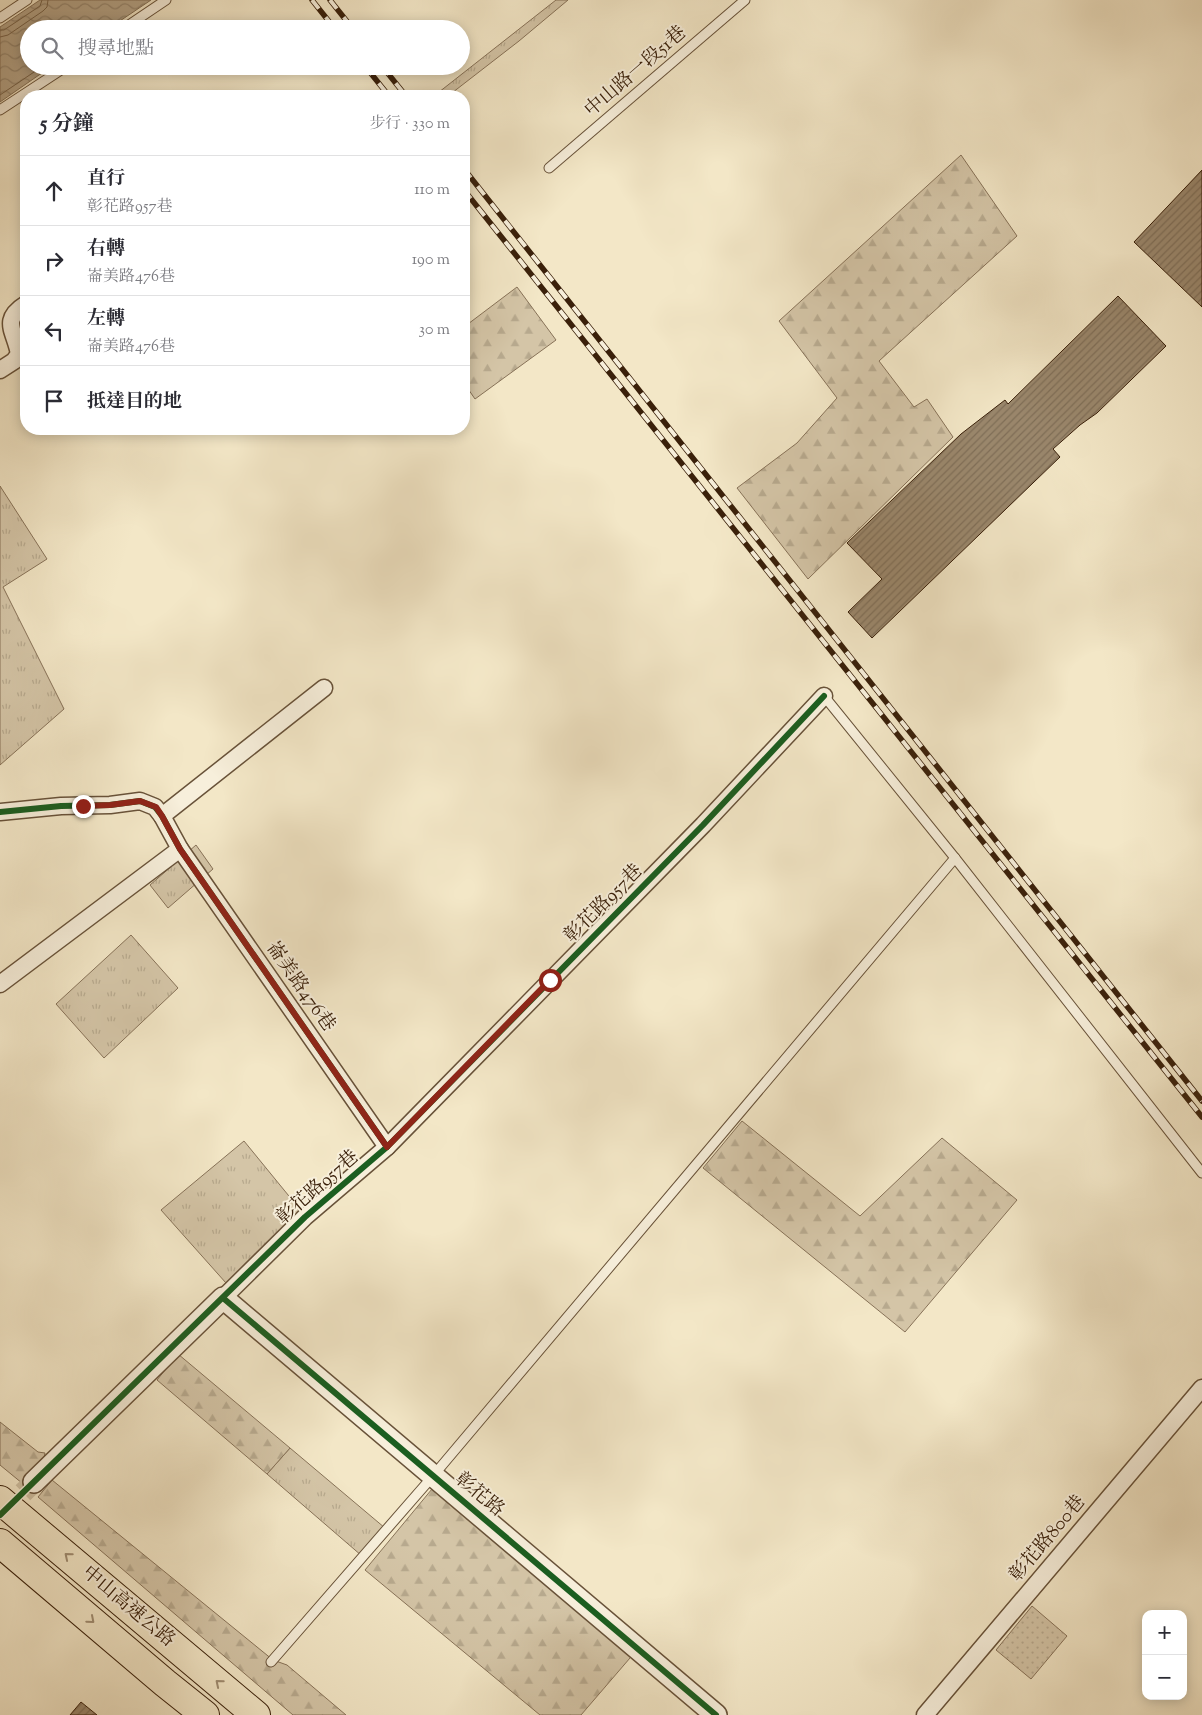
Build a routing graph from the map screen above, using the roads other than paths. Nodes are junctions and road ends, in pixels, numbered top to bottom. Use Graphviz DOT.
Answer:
graph roads {
  1 [pos="27,0"];
  2 [pos="166,0"];
  3 [pos="745,0"];
  4 [pos="0,18"];
  5 [pos="136,20"];
  6 [pos="53,75"];
  7 [pos="30,90"];
  8 [pos="20,97"];
  9 [pos="0,110"];
  10 [pos="549,168"];
  11 [pos="20,308"];
  12 [pos="0,370"];
  13 [pos="324,688"];
  14 [pos="824,696"];
  15 [pos="0,812"];
  16 [pos="162,816"];
  17 [pos="180,849"];
  18 [pos="955,858"];
  19 [pos="0,984"];
  20 [pos="387,1147"];
  21 [pos="1202,1173"];
  22 [pos="222,1298"];
  23 [pos="1202,1388"];
  24 [pos="433,1476"];
  25 [pos="34,1482"];
  26 [pos="0,1500"];
  27 [pos="0,1543"];
  28 [pos="270,1662"];
  29 [pos="205,1715"];
  30 [pos="256,1715"];
  31 [pos="716,1715"];
  32 [pos="925,1715"];
  1 -- 4 [label="lane"];
  2 -- 5 [label="lane"];
  3 -- 10 [label="lane, 中山路一段51巷"];
  6 -- 7 [label="lane"];
  8 -- 9 [label="lane"];
  11 -- 12 [label="street"];
  13 -- 16 [label="street"];
  14 -- 18 [label="lane"];
  14 -- 20 [label="street, 彰花路957巷"];
  15 -- 16 [label="street, 崙美路476巷"];
  16 -- 17 [label="street, 崙美路476巷"];
  17 -- 19 [label="street"];
  17 -- 20 [label="street, 崙美路476巷"];
  18 -- 21 [label="lane"];
  18 -- 24 [label="lane"];
  20 -- 22 [label="street, 彰花路957巷"];
  22 -- 24 [label="street, 彰花路"];
  22 -- 25 [label="street, 彰花路957巷"];
  23 -- 32 [label="street, 彰花路800巷"];
  24 -- 28 [label="lane"];
  24 -- 31 [label="street, 彰花路"];
  30 -- 26 [label="highway, 中山高速公路, one-way"];
  27 -- 29 [label="highway, 中山高速公路, one-way"];
}
